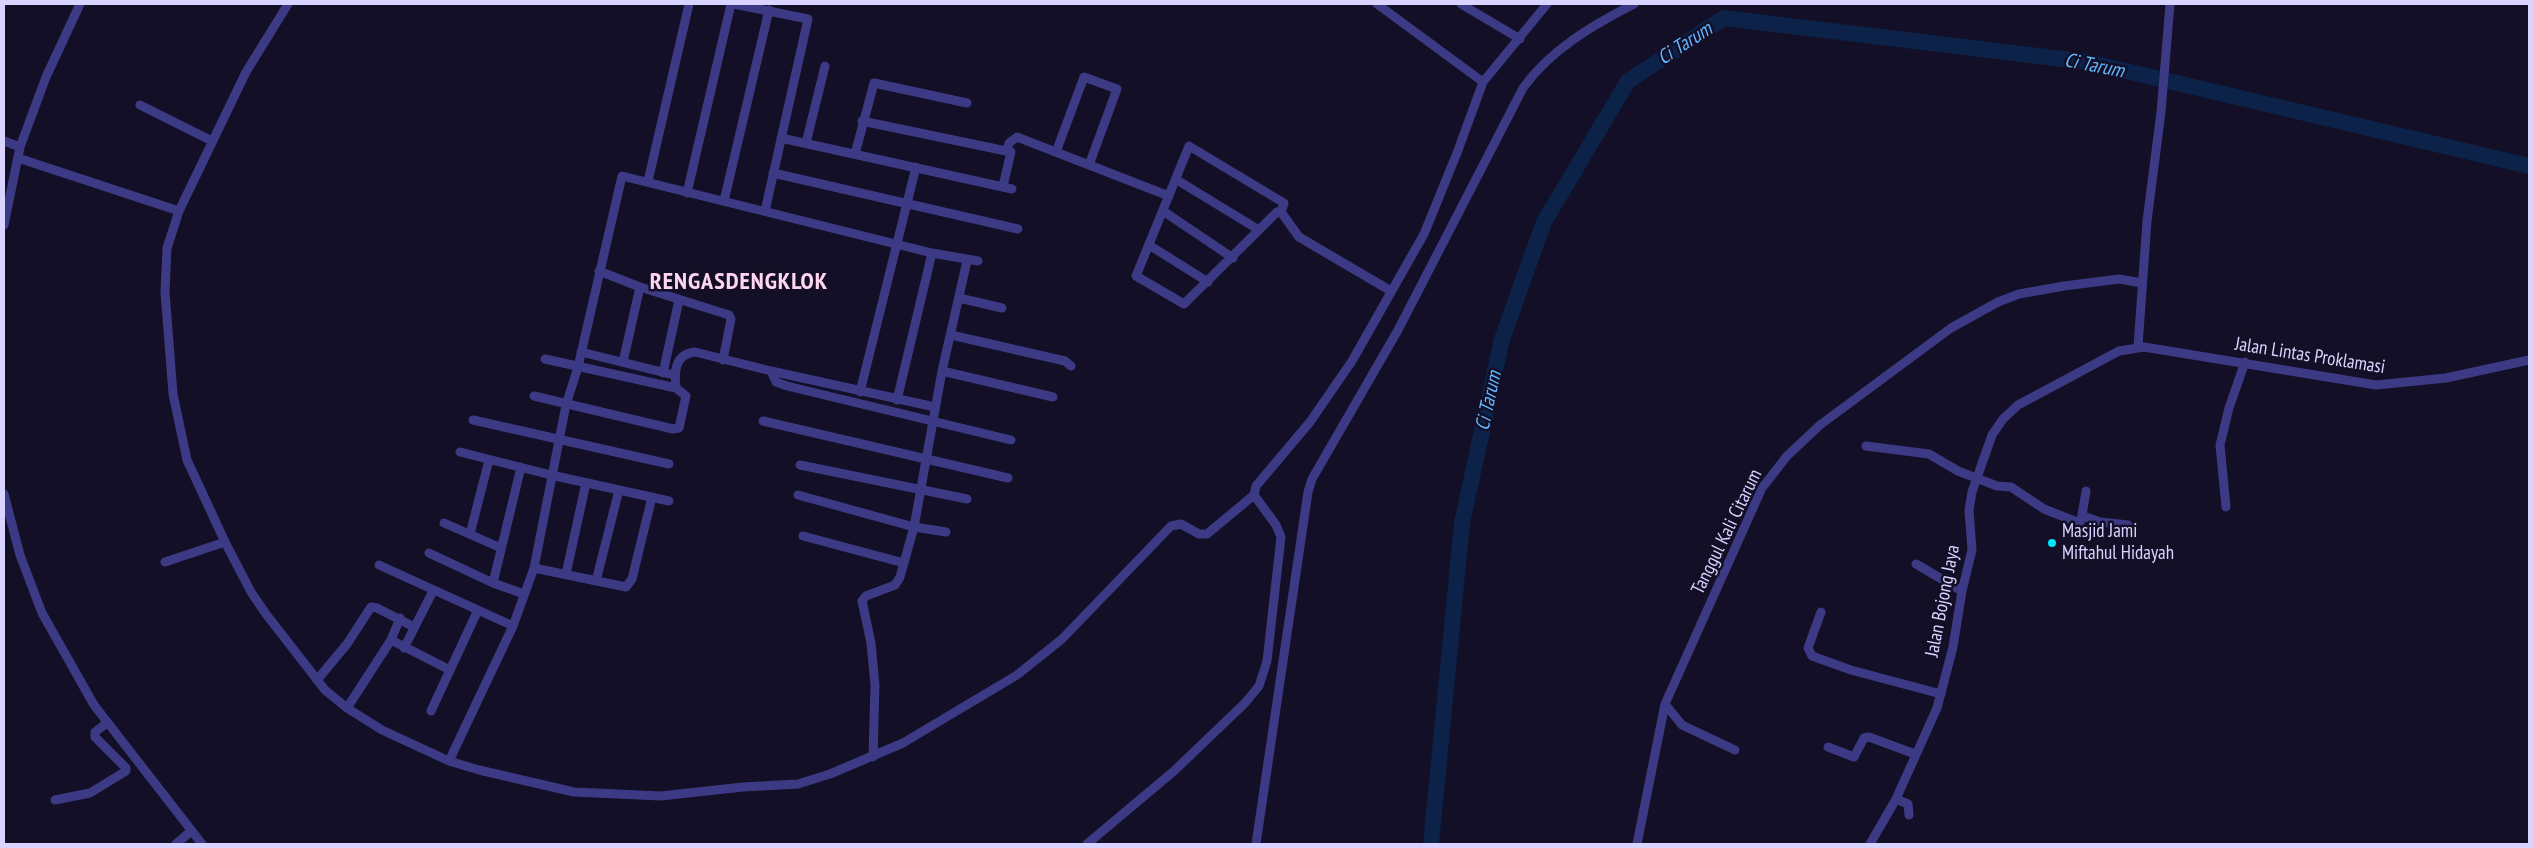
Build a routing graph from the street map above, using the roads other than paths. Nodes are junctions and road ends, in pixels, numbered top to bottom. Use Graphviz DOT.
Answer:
graph roads {
  1 [pos="80,4"];
  2 [pos="288,4"];
  3 [pos="689,4"];
  4 [pos="733,4"];
  5 [pos="1377,4"];
  6 [pos="1461,4"];
  7 [pos="1547,4"];
  8 [pos="1634,4"];
  9 [pos="2170,4"];
  10 [pos="752,5"];
  11 [pos="769,10"];
  12 [pos="1520,39"];
  13 [pos="825,66"];
  14 [pos="1483,82"];
  15 [pos="967,103"];
  16 [pos="140,105"];
  17 [pos="862,121"];
  18 [pos="781,138"];
  19 [pos="4,141"];
  20 [pos="212,141"];
  21 [pos="806,143"];
  22 [pos="20,147"];
  23 [pos="1007,151"];
  24 [pos="1056,152"];
  25 [pos="855,154"];
  26 [pos="18,158"];
  27 [pos="1089,165"];
  28 [pos="916,167"];
  29 [pos="773,173"];
  30 [pos="1177,180"];
  31 [pos="648,181"];
  32 [pos="687,193"];
  33 [pos="1169,196"];
  34 [pos="724,201"];
  35 [pos="906,204"];
  36 [pos="180,211"];
  37 [pos="764,211"];
  38 [pos="1163,211"];
  39 [pos="1281,212"];
  40 [pos="4,225"];
  41 [pos="1018,228"];
  42 [pos="1260,230"];
  43 [pos="895,243"];
  44 [pos="1149,245"];
  45 [pos="932,253"];
  46 [pos="1233,258"];
  47 [pos="967,261"];
  48 [pos="978,261"];
  49 [pos="599,271"];
  50 [pos="1208,282"];
  51 [pos="2142,283"];
  52 [pos="640,287"];
  53 [pos="1391,290"];
  54 [pos="959,298"];
  55 [pos="679,300"];
  56 [pos="1002,308"];
  57 [pos="950,335"];
  58 [pos="2141,346"];
  59 [pos="581,352"];
  60 [pos="545,359"];
  61 [pos="722,360"];
  62 [pos="2529,360"];
  63 [pos="623,362"];
  64 [pos="2244,362"];
  65 [pos="1071,366"];
  66 [pos="578,367"];
  67 [pos="771,371"];
  68 [pos="942,371"];
  69 [pos="663,373"];
  70 [pos="674,375"];
  71 [pos="676,388"];
  72 [pos="860,392"];
  73 [pos="534,396"];
  74 [pos="1053,397"];
  75 [pos="896,400"];
  76 [pos="566,405"];
  77 [pos="935,407"];
  78 [pos="473,420"];
  79 [pos="763,421"];
  80 [pos="933,422"];
  81 [pos="1011,440"];
  82 [pos="560,441"];
  83 [pos="1866,446"];
  84 [pos="460,452"];
  85 [pos="928,459"];
  86 [pos="490,460"];
  87 [pos="669,464"];
  88 [pos="800,465"];
  89 [pos="521,467"];
  90 [pos="551,476"];
  91 [pos="1008,478"];
  92 [pos="1976,478"];
  93 [pos="586,483"];
  94 [pos="619,490"];
  95 [pos="920,491"];
  96 [pos="2086,491"];
  97 [pos="4,494"];
  98 [pos="1254,494"];
  99 [pos="798,495"];
  100 [pos="652,497"];
  101 [pos="967,500"];
  102 [pos="669,501"];
  103 [pos="2226,507"];
  104 [pos="2083,516"];
  105 [pos="444,523"];
  106 [pos="7,524"];
  107 [pos="2128,525"];
  108 [pos="914,527"];
  109 [pos="946,532"];
  110 [pos="470,534"];
  111 [pos="803,536"];
  112 [pos="225,542"];
  113 [pos="501,548"];
  114 [pos="429,553"];
  115 [pos="165,562"];
  116 [pos="904,563"];
  117 [pos="1916,564"];
  118 [pos="379,565"];
  119 [pos="534,568"];
  120 [pos="566,574"];
  121 [pos="596,581"];
  122 [pos="493,583"];
  123 [pos="433,590"];
  124 [pos="1962,591"];
  125 [pos="524,594"];
  126 [pos="478,610"];
  127 [pos="1821,612"];
  128 [pos="400,618"];
  129 [pos="512,626"];
  130 [pos="414,627"];
  131 [pos="391,640"];
  132 [pos="404,648"];
  133 [pos="450,670"];
  134 [pos="317,680"];
  135 [pos="1940,694"];
  136 [pos="1665,704"];
  137 [pos="347,708"];
  138 [pos="430,711"];
  139 [pos="107,723"];
  140 [pos="1828,747"];
  141 [pos="1735,750"];
  142 [pos="1915,754"];
  143 [pos="872,757"];
  144 [pos="450,760"];
  145 [pos="1896,799"];
  146 [pos="55,800"];
  147 [pos="1909,815"];
  148 [pos="190,832"];
  149 [pos="1090,843"];
  150 [pos="176,844"];
  151 [pos="202,844"];
  152 [pos="1256,844"];
  153 [pos="1637,844"];
  154 [pos="1870,844"];
  1 -- 22 [label="street"];
  2 -- 20 [label="street"];
  3 -- 31 [label="street"];
  4 -- 10 [label="street"];
  4 -- 32 [label="street"];
  5 -- 14 [label="street"];
  6 -- 12 [label="street"];
  7 -- 12 [label="street"];
  8 -- 152 [label="street"];
  9 -- 51 [label="street"];
  10 -- 11 [label="street"];
  11 -- 18 [label="street"];
  11 -- 34 [label="street"];
  12 -- 14 [label="street"];
  13 -- 21 [label="street"];
  14 -- 53 [label="street"];
  15 -- 17 [label="street"];
  16 -- 20 [label="street"];
  17 -- 23 [label="street"];
  17 -- 25 [label="street"];
  18 -- 21 [label="street"];
  18 -- 29 [label="street"];
  19 -- 22 [label="street"];
  20 -- 36 [label="street"];
  21 -- 25 [label="street"];
  22 -- 26 [label="street"];
  23 -- 24 [label="street"];
  23 -- 28 [label="street"];
  24 -- 27 [label="street"];
  24 -- 27 [label="street"];
  25 -- 28 [label="street"];
  26 -- 36 [label="street"];
  26 -- 40 [label="street"];
  27 -- 33 [label="street"];
  28 -- 35 [label="street"];
  29 -- 35 [label="street"];
  29 -- 37 [label="street"];
  30 -- 33 [label="street"];
  30 -- 39 [label="street"];
  30 -- 42 [label="street"];
  31 -- 32 [label="street"];
  31 -- 49 [label="street"];
  32 -- 34 [label="street"];
  33 -- 38 [label="street"];
  34 -- 37 [label="street"];
  35 -- 41 [label="street"];
  35 -- 43 [label="street"];
  36 -- 112 [label="street"];
  37 -- 43 [label="street"];
  38 -- 44 [label="street"];
  38 -- 46 [label="street"];
  39 -- 42 [label="street"];
  39 -- 53 [label="street"];
  42 -- 46 [label="street"];
  43 -- 45 [label="street"];
  43 -- 72 [label="street"];
  44 -- 50 [label="street"];
  44 -- 50 [label="street"];
  45 -- 47 [label="street"];
  45 -- 75 [label="street"];
  46 -- 50 [label="street"];
  47 -- 48 [label="street"];
  47 -- 54 [label="street"];
  49 -- 52 [label="street"];
  49 -- 59 [label="street"];
  51 -- 58 [label="street"];
  51 -- 136 [label="street, Tanggul Kali Citarum"];
  52 -- 55 [label="street"];
  52 -- 63 [label="street"];
  53 -- 98 [label="street"];
  54 -- 56 [label="street"];
  54 -- 57 [label="street"];
  55 -- 61 [label="street"];
  55 -- 69 [label="street"];
  57 -- 65 [label="street"];
  57 -- 68 [label="street"];
  58 -- 64 [label="street, Jalan Lintas Proklamasi"];
  58 -- 92 [label="street, Jalan Bojong Jaya"];
  59 -- 63 [label="street"];
  59 -- 66 [label="street"];
  60 -- 66 [label="street"];
  61 -- 67 [label="street"];
  61 -- 70 [label="street"];
  62 -- 64 [label="street, Jalan Lintas Proklamasi"];
  63 -- 69 [label="street"];
  64 -- 103 [label="street"];
  66 -- 71 [label="street"];
  66 -- 76 [label="street"];
  67 -- 72 [label="street"];
  67 -- 80 [label="street"];
  68 -- 74 [label="street"];
  68 -- 77 [label="street"];
  69 -- 70 [label="street"];
  70 -- 71 [label="street"];
  71 -- 76 [label="street"];
  72 -- 75 [label="street"];
  73 -- 76 [label="street"];
  75 -- 77 [label="street"];
  76 -- 82 [label="street"];
  77 -- 80 [label="street"];
  78 -- 82 [label="street"];
  79 -- 85 [label="street"];
  80 -- 81 [label="street"];
  80 -- 85 [label="street"];
  82 -- 87 [label="street"];
  82 -- 90 [label="street"];
  83 -- 92 [label="street"];
  84 -- 86 [label="street"];
  85 -- 91 [label="street"];
  85 -- 95 [label="street"];
  86 -- 89 [label="street"];
  86 -- 110 [label="street"];
  88 -- 95 [label="street"];
  89 -- 90 [label="street"];
  89 -- 113 [label="street"];
  90 -- 93 [label="street"];
  90 -- 119 [label="street"];
  92 -- 104 [label="street"];
  92 -- 124 [label="street, Jalan Bojong Jaya"];
  93 -- 94 [label="street"];
  93 -- 120 [label="street"];
  94 -- 100 [label="street"];
  94 -- 121 [label="street"];
  95 -- 101 [label="street"];
  95 -- 108 [label="street"];
  96 -- 104 [label="street"];
  97 -- 106 [label="street"];
  98 -- 143 [label="street"];
  98 -- 149 [label="street"];
  99 -- 108 [label="street"];
  100 -- 102 [label="street"];
  100 -- 121 [label="street"];
  104 -- 107 [label="street"];
  105 -- 110 [label="street"];
  106 -- 139 [label="street"];
  108 -- 109 [label="street"];
  108 -- 116 [label="street"];
  110 -- 113 [label="street"];
  111 -- 116 [label="street"];
  112 -- 115 [label="street"];
  112 -- 134 [label="street"];
  113 -- 122 [label="street"];
  114 -- 122 [label="street"];
  116 -- 143 [label="street"];
  117 -- 124 [label="street"];
  118 -- 123 [label="street"];
  119 -- 120 [label="street"];
  119 -- 125 [label="street"];
  120 -- 121 [label="street"];
  122 -- 125 [label="street"];
  123 -- 126 [label="street"];
  123 -- 130 [label="street"];
  124 -- 135 [label="street, Jalan Bojong Jaya"];
  125 -- 129 [label="street"];
  126 -- 129 [label="street"];
  126 -- 133 [label="street"];
  127 -- 135 [label="street"];
  128 -- 130 [label="street"];
  128 -- 131 [label="street"];
  128 -- 134 [label="street"];
  129 -- 144 [label="street"];
  130 -- 132 [label="street"];
  131 -- 132 [label="street"];
  131 -- 137 [label="street"];
  132 -- 133 [label="street"];
  133 -- 138 [label="street"];
  134 -- 137 [label="street"];
  135 -- 142 [label="street, Jalan Bojong Jaya"];
  136 -- 141 [label="street"];
  136 -- 153 [label="street, Tanggul Kali Citarum"];
  137 -- 144 [label="street"];
  139 -- 146 [label="street"];
  139 -- 148 [label="street"];
  140 -- 142 [label="street"];
  142 -- 145 [label="street, Jalan Bojong Jaya"];
  143 -- 144 [label="street"];
  145 -- 147 [label="street"];
  145 -- 154 [label="street, Jalan Bojong Jaya"];
  148 -- 150 [label="street"];
  148 -- 151 [label="street"];
}
